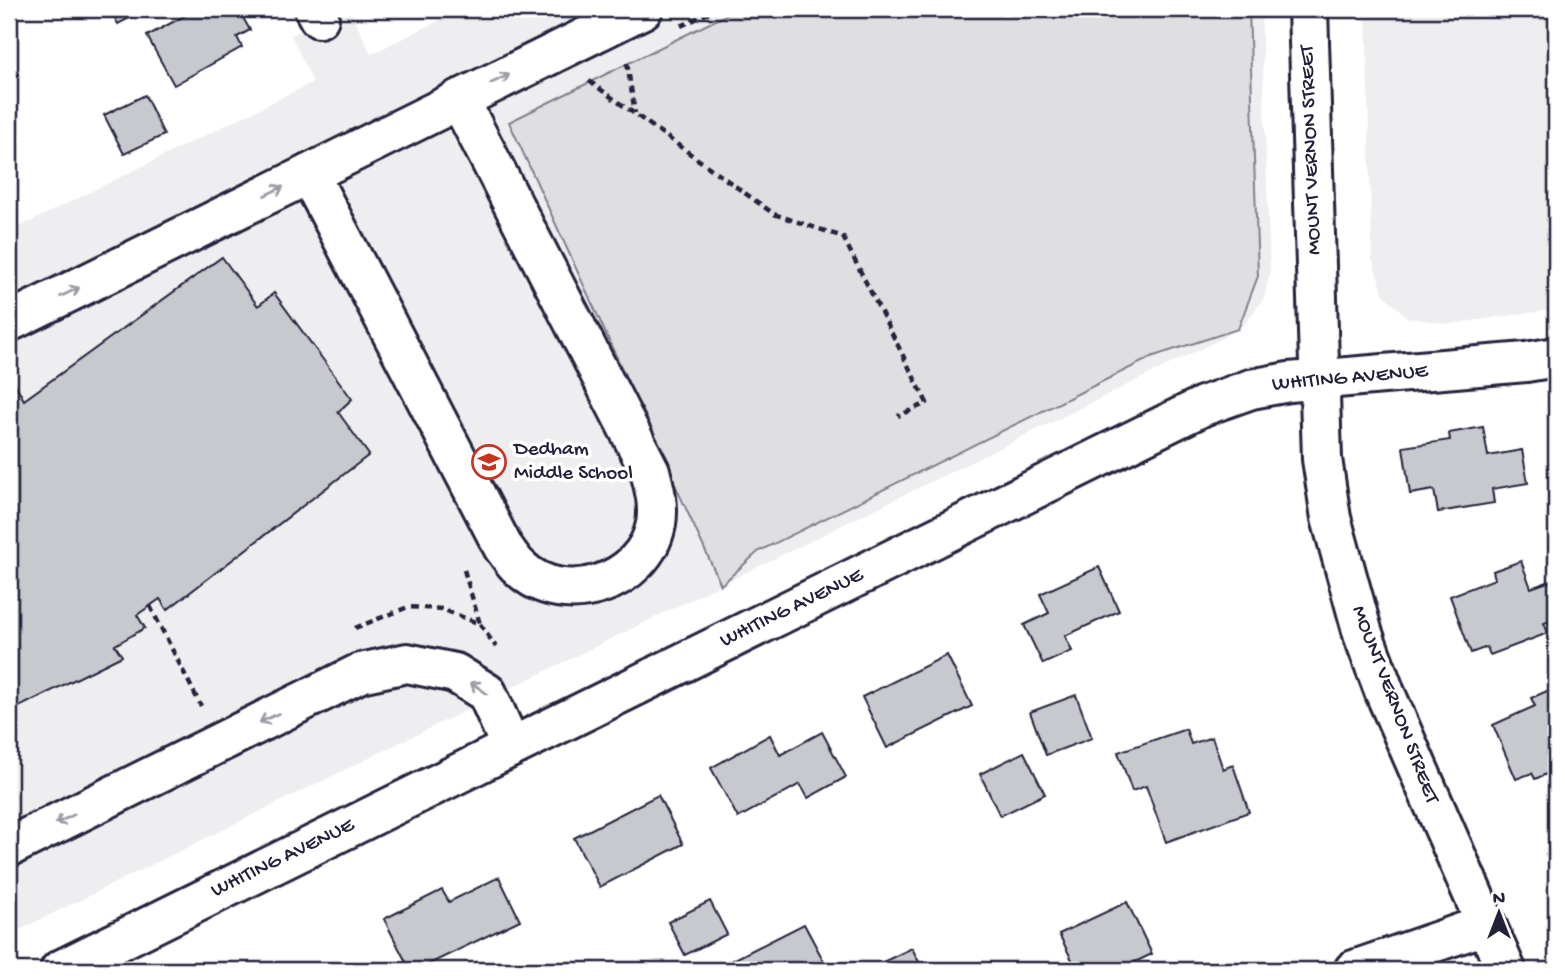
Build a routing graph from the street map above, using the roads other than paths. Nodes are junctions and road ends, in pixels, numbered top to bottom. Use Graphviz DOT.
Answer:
graph roads {
  1 [pos="643,9"];
  2 [pos="1308,9"];
  3 [pos="459,99"];
  4 [pos="309,174"];
  5 [pos="9,322"];
  6 [pos="1556,357"];
  7 [pos="1320,378"];
  8 [pos="511,747"];
  9 [pos="9,847"];
  10 [pos="1485,925"];
  11 [pos="60,970"];
  12 [pos="1354,970"];
  13 [pos="1506,970"];
  3 -- 1 [label="street, one-way"];
  2 -- 7 [label="street, MOUNT VERNON STREET"];
  3 -- 4 [label="street"];
  3 -- 4 [label="street"];
  5 -- 4 [label="street, one-way"];
  6 -- 7 [label="street, WHITING AVENUE"];
  7 -- 8 [label="street, WHITING AVENUE"];
  7 -- 10 [label="street, MOUNT VERNON STREET"];
  8 -- 9 [label="street, one-way"];
  8 -- 11 [label="street, WHITING AVENUE"];
  10 -- 12 [label="street"];
  10 -- 13 [label="street, MOUNT VERNON STREET"];
}
